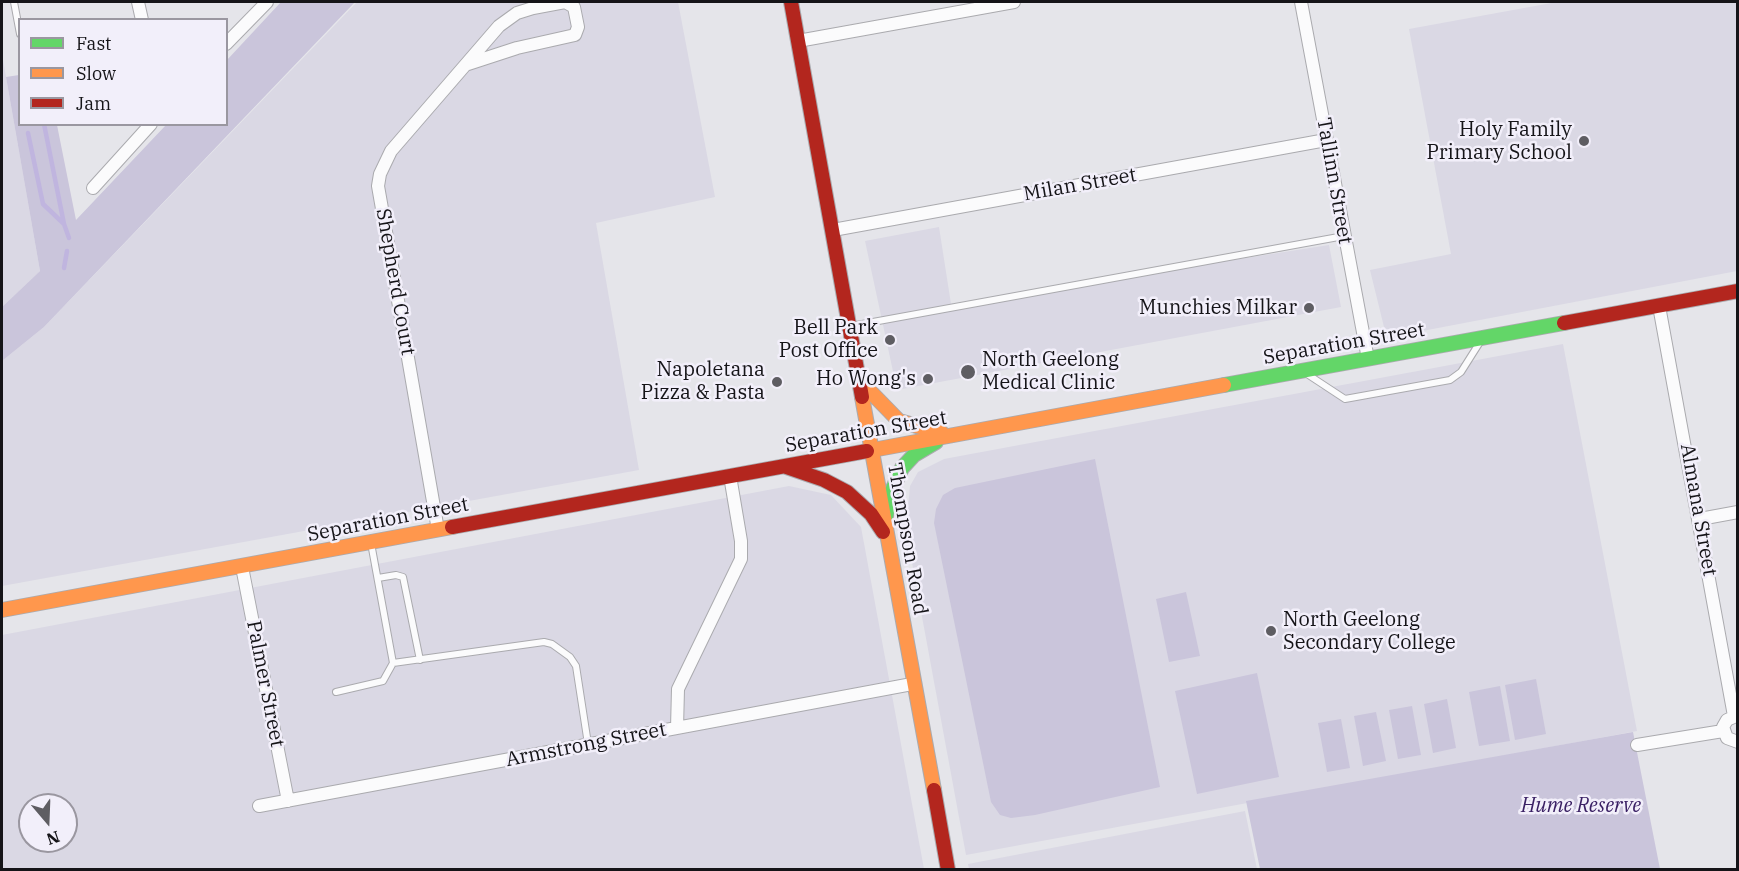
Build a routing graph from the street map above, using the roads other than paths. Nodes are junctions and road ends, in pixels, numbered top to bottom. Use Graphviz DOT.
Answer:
graph roads {
  1 [pos="14,2"];
  2 [pos="138,2"];
  3 [pos="267,2"];
  4 [pos="792,2"];
  5 [pos="1014,2"];
  6 [pos="1301,2"];
  7 [pos="998,3"];
  8 [pos="142,18"];
  9 [pos="18,23"];
  10 [pos="798,41"];
  11 [pos="228,42"];
  12 [pos="468,64"];
  13 [pos="149,126"];
  14 [pos="1326,140"];
  15 [pos="93,188"];
  16 [pos="833,230"];
  17 [pos="1344,236"];
  18 [pos="1737,291"];
  19 [pos="1659,306"];
  20 [pos="850,326"];
  21 [pos="1482,338"];
  22 [pos="1368,359"];
  23 [pos="1303,371"];
  24 [pos="860,381"];
  25 [pos="952,436"];
  26 [pos="872,450"];
  27 [pos="783,466"];
  28 [pos="730,476"];
  29 [pos="1737,512"];
  30 [pos="1700,519"];
  31 [pos="884,522"];
  32 [pos="438,530"];
  33 [pos="887,538"];
  34 [pos="371,543"];
  35 [pos="242,567"];
  36 [pos="378,578"];
  37 [pos="2,610"];
  38 [pos="420,660"];
  39 [pos="393,663"];
  40 [pos="912,684"];
  41 [pos="336,692"];
  42 [pos="1736,715"];
  43 [pos="677,728"];
  44 [pos="1723,731"];
  45 [pos="1737,742"];
  46 [pos="588,745"];
  47 [pos="1637,745"];
  48 [pos="288,801"];
  49 [pos="259,806"];
  50 [pos="948,870"];
  1 -- 9 [label="lane"];
  2 -- 8 [label="street"];
  3 -- 11 [label="street"];
  4 -- 10 [label="main road, Thompson Road"];
  5 -- 7 [label="street"];
  6 -- 14 [label="street, Tallinn Street"];
  7 -- 10 [label="street"];
  10 -- 16 [label="main road, Thompson Road"];
  12 -- 12 [label="street, Shepherd Court"];
  12 -- 32 [label="street, Shepherd Court"];
  13 -- 15 [label="street"];
  14 -- 16 [label="street, Milan Street"];
  14 -- 17 [label="street, Tallinn Street"];
  16 -- 20 [label="main road, Thompson Road"];
  17 -- 20 [label="lane"];
  17 -- 22 [label="street, Tallinn Street"];
  18 -- 19 [label="main road, Separation Street"];
  19 -- 21 [label="main road, Separation Street"];
  19 -- 30 [label="street, Almana Street"];
  20 -- 24 [label="main road, Thompson Road"];
  21 -- 22 [label="main road, Separation Street"];
  21 -- 23 [label="lane"];
  22 -- 23 [label="main road, Separation Street"];
  23 -- 25 [label="main road, Separation Street"];
  24 -- 25 [label="main road"];
  24 -- 26 [label="main road, Thompson Road"];
  25 -- 26 [label="main road, Separation Street"];
  25 -- 31 [label="main road"];
  26 -- 27 [label="main road, Separation Street"];
  26 -- 31 [label="main road, Thompson Road"];
  27 -- 28 [label="main road, Separation Street"];
  27 -- 33 [label="main road"];
  28 -- 32 [label="main road, Separation Street"];
  28 -- 43 [label="street"];
  29 -- 30 [label="street"];
  30 -- 42 [label="street, Almana Street"];
  31 -- 33 [label="main road, Thompson Road"];
  32 -- 34 [label="main road, Separation Street"];
  33 -- 40 [label="main road, Thompson Road"];
  34 -- 35 [label="main road, Separation Street"];
  34 -- 36 [label="lane"];
  35 -- 37 [label="main road, Separation Street"];
  35 -- 48 [label="street, Palmer Street"];
  36 -- 38 [label="lane"];
  36 -- 39 [label="lane"];
  38 -- 39 [label="lane"];
  38 -- 46 [label="lane"];
  39 -- 41 [label="lane"];
  40 -- 43 [label="street, Armstrong Street"];
  40 -- 50 [label="main road, Thompson Road"];
  42 -- 44 [label="street"];
  43 -- 46 [label="street, Armstrong Street"];
  44 -- 45 [label="street"];
  44 -- 47 [label="street"];
  46 -- 48 [label="street, Armstrong Street"];
  48 -- 49 [label="street, Armstrong Street"];
}
